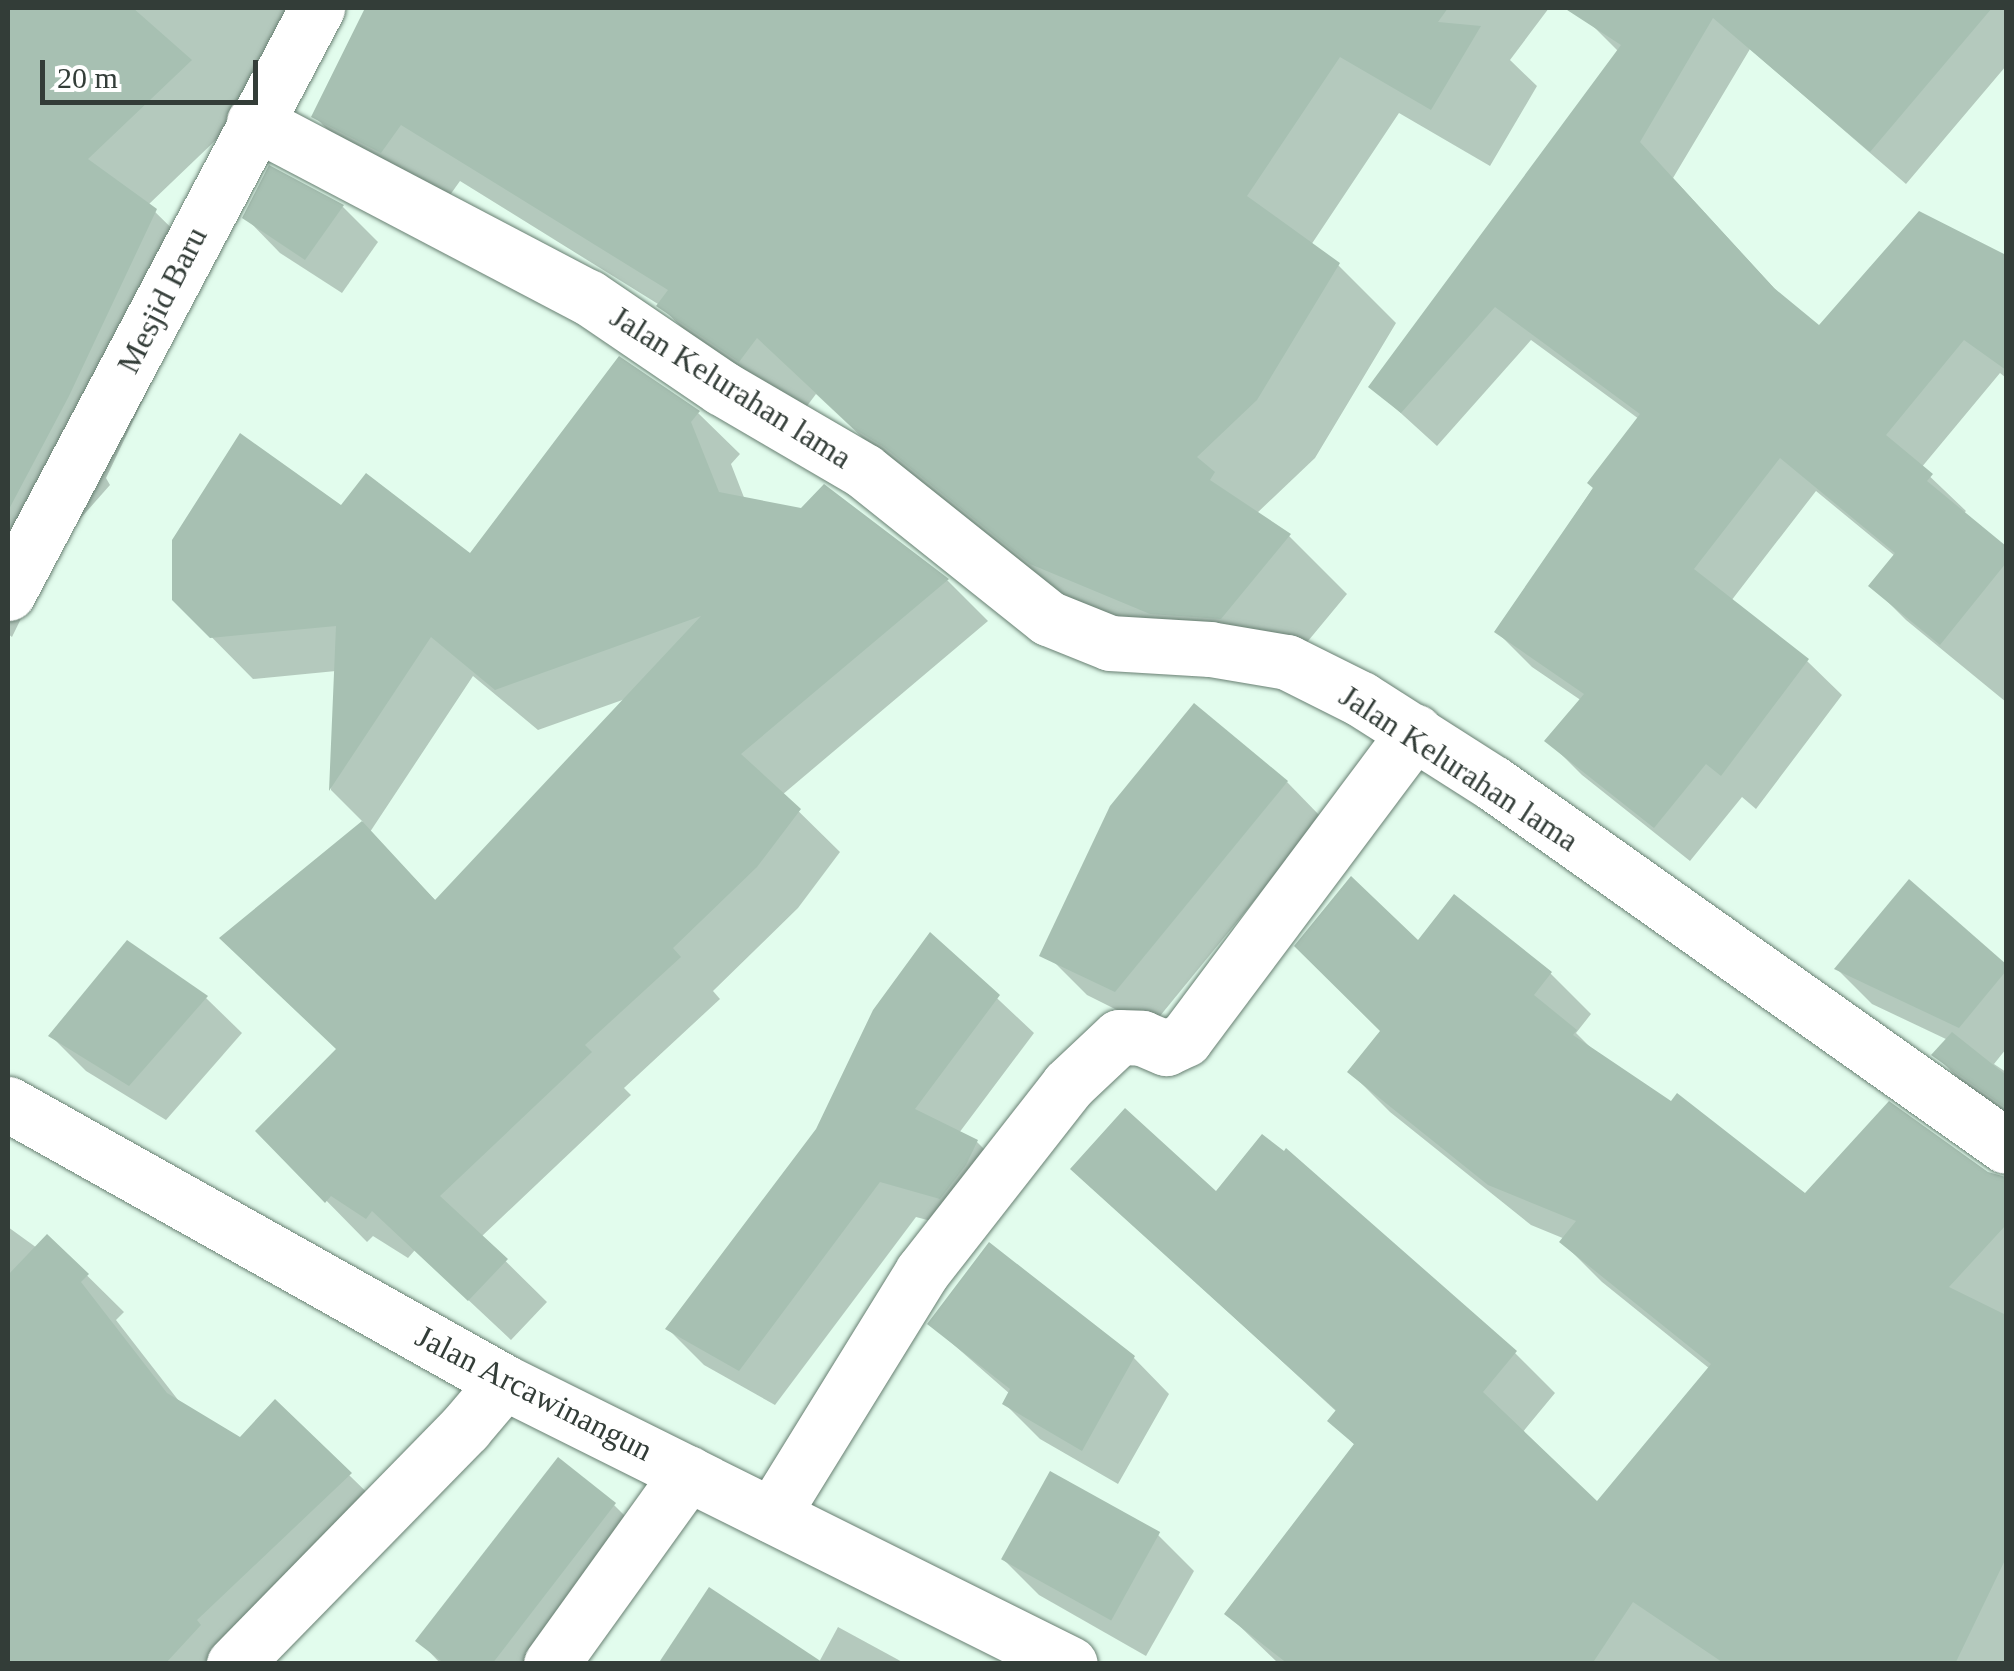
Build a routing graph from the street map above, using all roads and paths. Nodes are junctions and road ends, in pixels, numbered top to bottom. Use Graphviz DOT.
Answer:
graph roads {
  1 [pos="317,8"];
  2 [pos="254,122"];
  3 [pos="24,529"];
  4 [pos="8,593"];
  5 [pos="1414,732"];
  6 [pos="8,1104"];
  7 [pos="2006,1146"];
  8 [pos="504,1382"];
  9 [pos="688,1473"];
  10 [pos="772,1514"];
  11 [pos="234,1664"];
  12 [pos="551,1664"];
  13 [pos="1070,1664"];
  1 -- 2 [label="street, Mesjid Baru"];
  2 -- 3 [label="street, Mesjid Baru"];
  2 -- 5 [label="street, Jalan Kelurahan lama"];
  3 -- 4 [label="street, Mesjid Baru"];
  5 -- 7 [label="street, Jalan Kelurahan lama"];
  5 -- 10 [label="street"];
  6 -- 8 [label="street, Jalan Arcawinangun"];
  8 -- 9 [label="street, Jalan Arcawinangun"];
  8 -- 11 [label="street"];
  9 -- 10 [label="street, Jalan Arcawinangun"];
  9 -- 12 [label="street"];
  10 -- 13 [label="street, Jalan Arcawinangun"];
}
